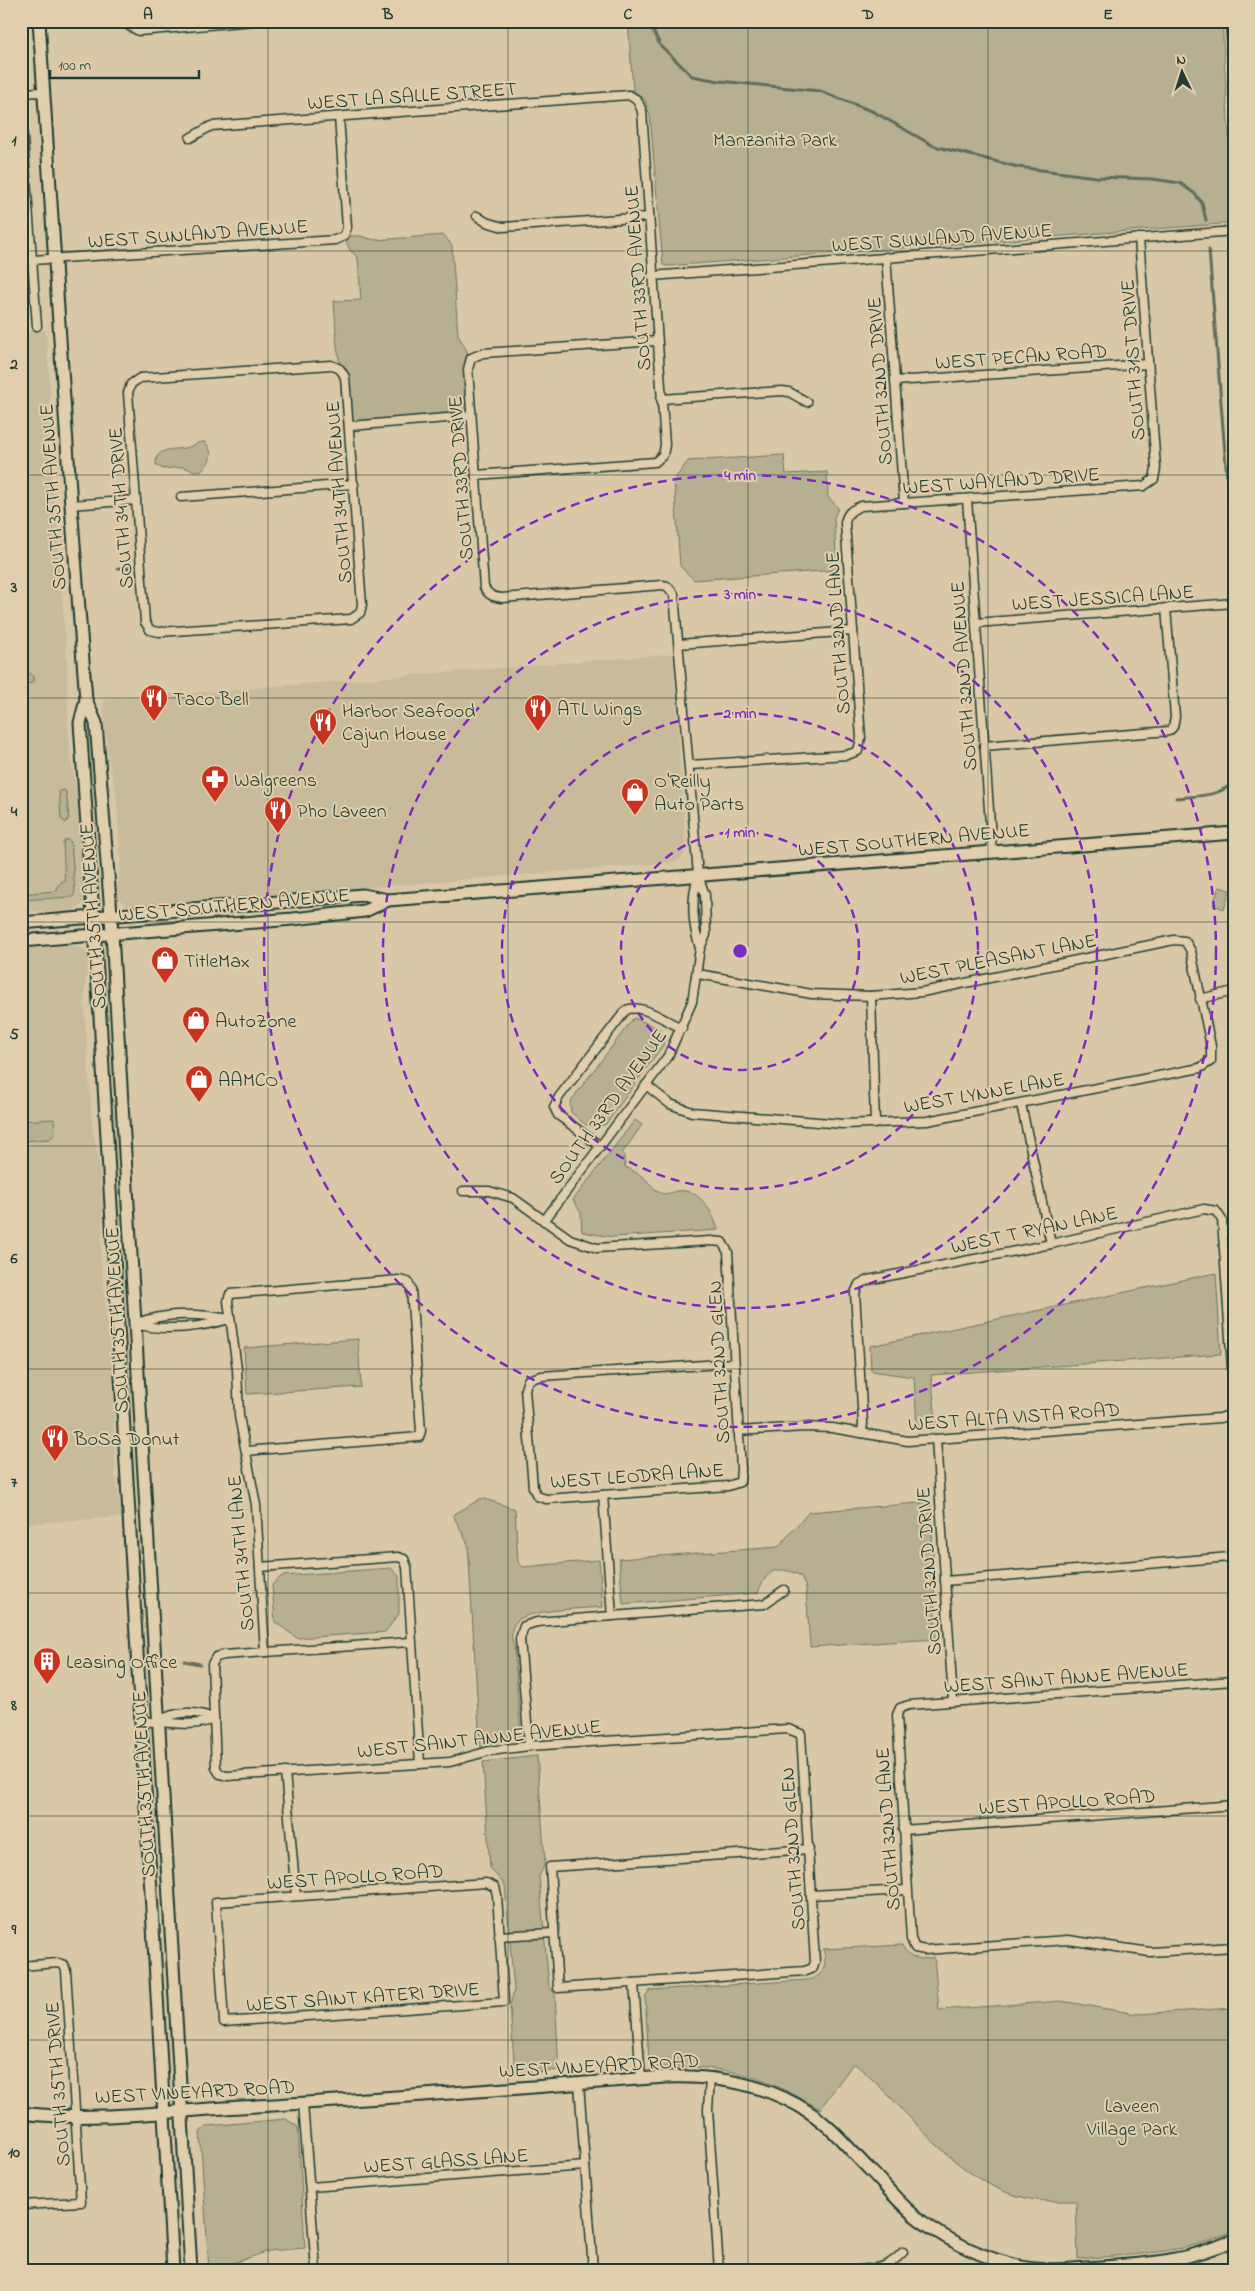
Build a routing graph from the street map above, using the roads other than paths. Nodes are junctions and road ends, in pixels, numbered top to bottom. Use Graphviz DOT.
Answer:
graph roads {
  1 [pos="38,21"];
  2 [pos="254,21"];
  3 [pos="1232,21"];
  4 [pos="129,24"];
  5 [pos="1234,50"];
  6 [pos="42,92"];
  7 [pos="21,93"];
  8 [pos="637,100"];
  9 [pos="21,112"];
  10 [pos="339,117"];
  11 [pos="190,138"];
  12 [pos="478,216"];
  13 [pos="649,217"];
  14 [pos="1234,231"];
  15 [pos="1139,238"];
  16 [pos="886,257"];
  17 [pos="54,259"];
  18 [pos="33,260"];
  19 [pos="652,276"];
  20 [pos="38,326"];
  21 [pos="656,341"];
  22 [pos="1148,364"];
  23 [pos="340,368"];
  24 [pos="895,381"];
  25 [pos="661,399"];
  26 [pos="807,402"];
  27 [pos="471,416"];
  28 [pos="350,426"];
  29 [pos="476,475"];
  30 [pos="1154,480"];
  31 [pos="354,484"];
  32 [pos="181,497"];
  33 [pos="967,498"];
  34 [pos="136,500"];
  35 [pos="904,503"];
  36 [pos="71,505"];
  37 [pos="849,513"];
  38 [pos="671,590"];
  39 [pos="1234,603"];
  40 [pos="1166,608"];
  41 [pos="976,623"];
  42 [pos="150,630"];
  43 [pos="853,632"];
  44 [pos="679,644"];
  45 [pos="86,700"];
  46 [pos="984,746"];
  47 [pos="690,765"];
  48 [pos="1234,833"];
  49 [pos="992,852"];
  50 [pos="698,875"];
  51 [pos="388,900"];
  52 [pos="110,916"];
  53 [pos="93,918"];
  54 [pos="21,923"];
  55 [pos="112,934"];
  56 [pos="94,936"];
  57 [pos="21,941"];
  58 [pos="700,948"];
  59 [pos="698,974"];
  60 [pos="1234,991"];
  61 [pos="871,996"];
  62 [pos="1200,999"];
  63 [pos="682,1028"];
  64 [pos="646,1085"];
  65 [pos="1021,1104"];
  66 [pos="875,1124"];
  67 [pos="600,1146"];
  68 [pos="464,1191"];
  69 [pos="129,1218"];
  70 [pos="112,1220"];
  71 [pos="544,1221"];
  72 [pos="1051,1244"];
  73 [pos="1231,1302"];
  74 [pos="176,1316"];
  75 [pos="229,1319"];
  76 [pos="134,1324"];
  77 [pos="177,1327"];
  78 [pos="734,1364"];
  79 [pos="1234,1397"];
  80 [pos="1234,1405"];
  81 [pos="738,1431"];
  82 [pos="862,1433"];
  83 [pos="936,1439"];
  84 [pos="246,1452"];
  85 [pos="740,1482"];
  86 [pos="604,1495"];
  87 [pos="1234,1559"];
  88 [pos="260,1567"];
  89 [pos="945,1581"];
  90 [pos="784,1590"];
  91 [pos="612,1616"];
  92 [pos="410,1642"];
  93 [pos="265,1652"];
  94 [pos="1234,1681"];
  95 [pos="953,1701"];
  96 [pos="900,1708"];
  97 [pos="214,1719"];
  98 [pos="159,1721"];
  99 [pos="141,1722"];
  100 [pos="801,1734"];
  101 [pos="529,1746"];
  102 [pos="420,1764"];
  103 [pos="285,1772"];
  104 [pos="1234,1805"];
  105 [pos="904,1830"];
  106 [pos="809,1849"];
  107 [pos="907,1890"];
  108 [pos="811,1895"];
  109 [pos="296,1896"];
  110 [pos="554,1933"];
  111 [pos="499,1936"];
  112 [pos="1234,1947"];
  113 [pos="21,1966"];
  114 [pos="634,1983"];
  115 [pos="224,2022"];
  116 [pos="710,2078"];
  117 [pos="641,2079"];
  118 [pos="579,2084"];
  119 [pos="303,2104"];
  120 [pos="181,2111"];
  121 [pos="164,2112"];
  122 [pos="21,2113"];
  123 [pos="76,2116"];
  124 [pos="585,2166"];
  125 [pos="310,2187"];
  126 [pos="21,2206"];
  127 [pos="1234,2240"];
  128 [pos="902,2252"];
  129 [pos="1023,2268"];
  130 [pos="1104,2268"];
  131 [pos="173,2270"];
  132 [pos="191,2270"];
  133 [pos="316,2270"];
  134 [pos="593,2270"];
  135 [pos="719,2270"];
  136 [pos="858,2270"];
  1 -- 6 [label="main road, SOUTH 35TH AVENUE"];
  2 -- 4 [label="street"];
  3 -- 5 [label="main road"];
  6 -- 7 [label="street"];
  6 -- 17 [label="main road, SOUTH 35TH AVENUE"];
  8 -- 10 [label="street, WEST LA SALLE STREET"];
  8 -- 13 [label="street, SOUTH 33RD AVENUE"];
  9 -- 18 [label="street"];
  10 -- 11 [label="street, WEST LA SALLE STREET"];
  10 -- 17 [label="street, WEST SUNLAND AVENUE"];
  12 -- 13 [label="street"];
  13 -- 19 [label="street, SOUTH 33RD AVENUE"];
  14 -- 15 [label="street, WEST SUNLAND AVENUE"];
  15 -- 16 [label="street, WEST SUNLAND AVENUE"];
  15 -- 22 [label="street, SOUTH 31ST DRIVE"];
  16 -- 19 [label="street, WEST SUNLAND AVENUE"];
  16 -- 24 [label="street, SOUTH 32ND DRIVE"];
  17 -- 18 [label="street"];
  17 -- 36 [label="main road, SOUTH 35TH AVENUE"];
  18 -- 20 [label="street"];
  19 -- 21 [label="street, SOUTH 33RD AVENUE"];
  21 -- 25 [label="street, SOUTH 33RD AVENUE"];
  21 -- 27 [label="street, SOUTH 33RD DRIVE"];
  22 -- 24 [label="street, WEST PECAN ROAD"];
  22 -- 30 [label="street, SOUTH 31ST DRIVE"];
  23 -- 28 [label="street, SOUTH 34TH AVENUE"];
  23 -- 34 [label="street, SOUTH 34TH DRIVE"];
  24 -- 35 [label="street, SOUTH 32ND DRIVE"];
  25 -- 26 [label="street"];
  25 -- 29 [label="street, SOUTH 33RD AVENUE"];
  27 -- 28 [label="street"];
  27 -- 29 [label="street, SOUTH 33RD DRIVE"];
  28 -- 31 [label="street, SOUTH 34TH AVENUE"];
  29 -- 38 [label="street, SOUTH 33RD DRIVE"];
  30 -- 33 [label="street, WEST WAYLAND DRIVE"];
  31 -- 32 [label="street"];
  31 -- 42 [label="street, SOUTH 34TH AVENUE"];
  33 -- 35 [label="street, WEST WAYLAND DRIVE"];
  33 -- 41 [label="street, SOUTH 32ND AVENUE"];
  34 -- 36 [label="street"];
  34 -- 42 [label="street, SOUTH 34TH DRIVE"];
  35 -- 37 [label="street, WEST WAYLAND DRIVE"];
  36 -- 45 [label="main road, SOUTH 35TH AVENUE"];
  37 -- 43 [label="street, SOUTH 32ND LANE"];
  38 -- 44 [label="street, SOUTH 33RD AVENUE"];
  39 -- 40 [label="street, WEST JESSICA LANE"];
  40 -- 41 [label="street, WEST JESSICA LANE"];
  40 -- 46 [label="street"];
  41 -- 46 [label="street, SOUTH 32ND AVENUE"];
  43 -- 44 [label="street"];
  43 -- 47 [label="street, SOUTH 32ND LANE"];
  44 -- 47 [label="street, SOUTH 33RD AVENUE"];
  45 -- 52 [label="main road, SOUTH 35TH AVENUE"];
  45 -- 53 [label="main road, SOUTH 35TH AVENUE"];
  46 -- 49 [label="street, SOUTH 32ND AVENUE"];
  47 -- 50 [label="street, SOUTH 33RD AVENUE"];
  48 -- 49 [label="main road, WEST SOUTHERN AVENUE"];
  49 -- 50 [label="main road, WEST SOUTHERN AVENUE"];
  50 -- 51 [label="main road, WEST SOUTHERN AVENUE"];
  50 -- 58 [label="street, SOUTH 33RD AVENUE"];
  50 -- 58 [label="street, SOUTH 33RD AVENUE"];
  51 -- 52 [label="main road, WEST SOUTHERN AVENUE"];
  51 -- 55 [label="main road, WEST SOUTHERN AVENUE"];
  52 -- 53 [label="main road, WEST SOUTHERN AVENUE"];
  52 -- 55 [label="main road, SOUTH 35TH AVENUE"];
  53 -- 54 [label="main road, WEST SOUTHERN AVENUE"];
  53 -- 56 [label="main road, SOUTH 35TH AVENUE"];
  55 -- 56 [label="main road, WEST SOUTHERN AVENUE"];
  55 -- 69 [label="main road, SOUTH 35TH AVENUE"];
  56 -- 57 [label="main road, WEST SOUTHERN AVENUE"];
  56 -- 70 [label="main road, SOUTH 35TH AVENUE"];
  58 -- 59 [label="street, SOUTH 33RD AVENUE"];
  59 -- 61 [label="street, WEST PLEASANT LANE"];
  59 -- 63 [label="street, SOUTH 33RD AVENUE"];
  60 -- 62 [label="street"];
  61 -- 62 [label="street, WEST PLEASANT LANE"];
  61 -- 66 [label="street"];
  62 -- 65 [label="street, WEST LYNNE LANE"];
  63 -- 64 [label="street, SOUTH 33RD AVENUE"];
  63 -- 67 [label="street"];
  64 -- 66 [label="street, WEST LYNNE LANE"];
  64 -- 67 [label="street, SOUTH 33RD AVENUE"];
  65 -- 66 [label="street, WEST LYNNE LANE"];
  65 -- 72 [label="street"];
  67 -- 71 [label="street, SOUTH 33RD AVENUE"];
  68 -- 71 [label="street"];
  69 -- 70 [label="main road"];
  69 -- 76 [label="main road, SOUTH 35TH AVENUE"];
  70 -- 99 [label="main road, SOUTH 35TH AVENUE"];
  71 -- 78 [label="street, SOUTH 32ND GLEN"];
  72 -- 73 [label="street, WEST T RYAN LANE"];
  72 -- 82 [label="street, WEST T RYAN LANE"];
  73 -- 79 [label="street"];
  74 -- 75 [label="street"];
  74 -- 76 [label="street"];
  74 -- 77 [label="street"];
  75 -- 77 [label="street"];
  75 -- 84 [label="street, SOUTH 34TH LANE"];
  75 -- 84 [label="street, SOUTH 34TH LANE"];
  76 -- 77 [label="street"];
  76 -- 98 [label="main road, SOUTH 35TH AVENUE"];
  78 -- 81 [label="street, SOUTH 32ND GLEN"];
  78 -- 86 [label="street, WEST LEODRA LANE"];
  80 -- 83 [label="street, WEST ALTA VISTA ROAD"];
  81 -- 82 [label="street, WEST ALTA VISTA ROAD"];
  81 -- 85 [label="street, SOUTH 32ND GLEN"];
  82 -- 83 [label="street, WEST ALTA VISTA ROAD"];
  83 -- 89 [label="street, SOUTH 32ND DRIVE"];
  84 -- 88 [label="street, SOUTH 34TH LANE"];
  85 -- 86 [label="street, WEST LEODRA LANE"];
  86 -- 91 [label="street"];
  87 -- 89 [label="street"];
  88 -- 92 [label="street"];
  88 -- 93 [label="street, SOUTH 34TH LANE"];
  89 -- 95 [label="street, SOUTH 32ND DRIVE"];
  90 -- 91 [label="street"];
  91 -- 101 [label="street"];
  92 -- 93 [label="street"];
  92 -- 102 [label="street"];
  93 -- 97 [label="street"];
  94 -- 95 [label="street, WEST SAINT ANNE AVENUE"];
  95 -- 96 [label="street, WEST SAINT ANNE AVENUE"];
  96 -- 105 [label="street, SOUTH 32ND LANE"];
  97 -- 98 [label="street"];
  97 -- 103 [label="street, WEST SAINT ANNE AVENUE"];
  98 -- 99 [label="street"];
  98 -- 120 [label="main road, SOUTH 35TH AVENUE"];
  99 -- 121 [label="main road, SOUTH 35TH AVENUE"];
  100 -- 101 [label="street, WEST SAINT ANNE AVENUE"];
  100 -- 106 [label="street, SOUTH 32ND GLEN"];
  101 -- 102 [label="street, WEST SAINT ANNE AVENUE"];
  102 -- 103 [label="street, WEST SAINT ANNE AVENUE"];
  103 -- 109 [label="street"];
  104 -- 105 [label="street, WEST APOLLO ROAD"];
  105 -- 107 [label="street, SOUTH 32ND LANE"];
  106 -- 108 [label="street, SOUTH 32ND GLEN"];
  106 -- 110 [label="street"];
  107 -- 108 [label="street"];
  107 -- 112 [label="street, SOUTH 32ND LANE"];
  108 -- 114 [label="street, SOUTH 32ND GLEN"];
  109 -- 111 [label="street, WEST APOLLO ROAD"];
  109 -- 115 [label="street, WEST APOLLO ROAD"];
  110 -- 111 [label="street"];
  110 -- 114 [label="street"];
  111 -- 115 [label="street, WEST SAINT KATERI DRIVE"];
  113 -- 123 [label="street, SOUTH 35TH DRIVE"];
  114 -- 117 [label="street"];
  116 -- 117 [label="main road, WEST VINEYARD ROAD"];
  116 -- 129 [label="main road, WEST VINEYARD ROAD"];
  116 -- 135 [label="street"];
  117 -- 118 [label="main road, WEST VINEYARD ROAD"];
  118 -- 119 [label="main road, WEST VINEYARD ROAD"];
  118 -- 124 [label="street"];
  119 -- 120 [label="main road, WEST VINEYARD ROAD"];
  119 -- 125 [label="street"];
  120 -- 121 [label="main road, WEST VINEYARD ROAD"];
  120 -- 132 [label="main road, SOUTH 35TH AVENUE"];
  121 -- 123 [label="main road, WEST VINEYARD ROAD"];
  121 -- 131 [label="main road, SOUTH 35TH AVENUE"];
  122 -- 123 [label="main road, WEST VINEYARD ROAD"];
  123 -- 126 [label="street, SOUTH 35TH DRIVE"];
  124 -- 125 [label="street, WEST GLASS LANE"];
  124 -- 134 [label="street"];
  125 -- 133 [label="street"];
  127 -- 130 [label="main road, WEST VINEYARD ROAD"];
  128 -- 136 [label="street"];
  129 -- 130 [label="main road, WEST VINEYARD ROAD"];
}
